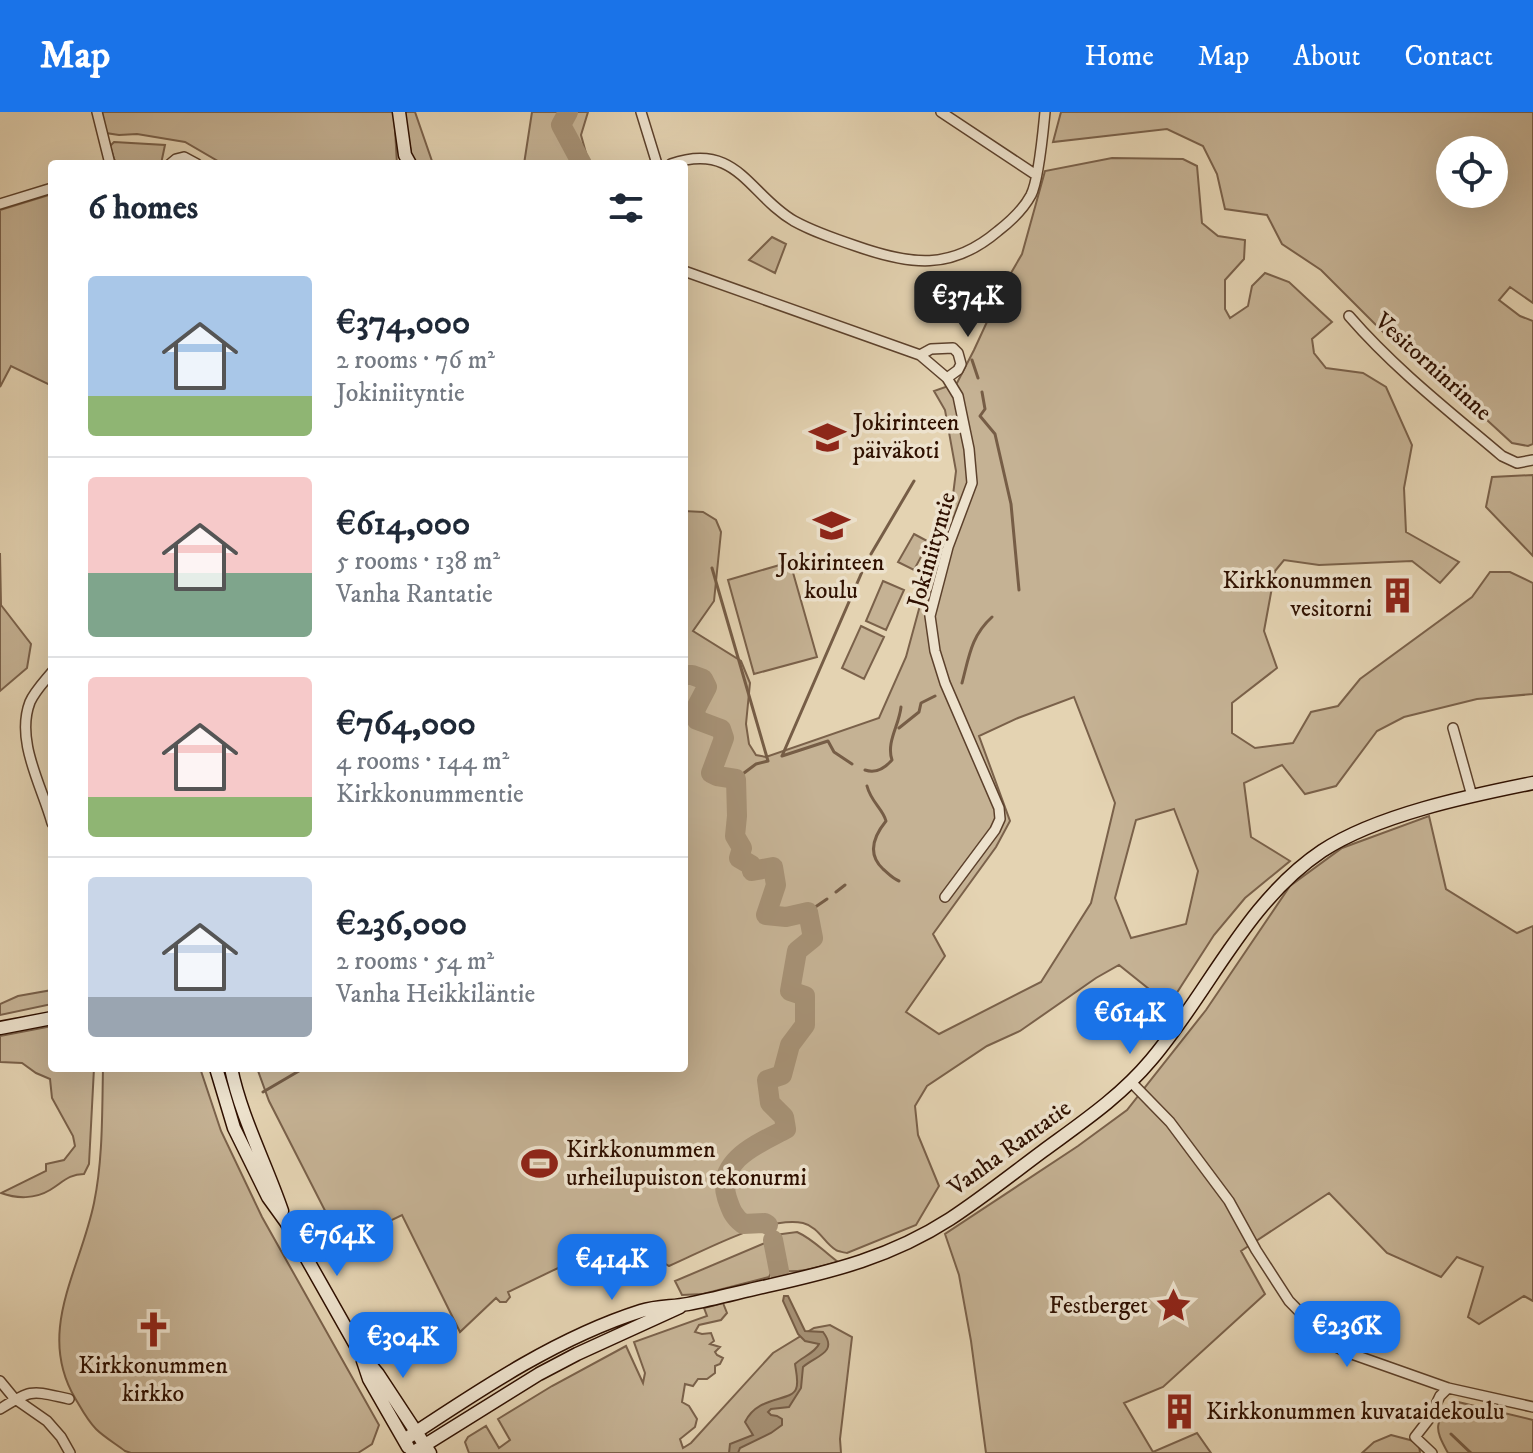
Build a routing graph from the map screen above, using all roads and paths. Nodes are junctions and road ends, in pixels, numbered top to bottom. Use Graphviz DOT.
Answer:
graph roads {
  1 [pos="97,112"];
  2 [pos="399,112"];
  3 [pos="641,112"];
  4 [pos="941,112"];
  5 [pos="1045,112"];
  6 [pos="109,160"];
  7 [pos="406,160"];
  8 [pos="656,160"];
  9 [pos="684,160"];
  10 [pos="1036,175"];
  11 [pos="48,189"];
  12 [pos="0,204"];
  13 [pos="688,272"];
  14 [pos="1349,316"];
  15 [pos="920,355"];
  16 [pos="947,378"];
  17 [pos="1533,460"];
  18 [pos="48,677"];
  19 [pos="1453,728"];
  20 [pos="1533,783"];
  21 [pos="1472,796"];
  22 [pos="48,811"];
  23 [pos="945,897"];
  24 [pos="48,1019"];
  25 [pos="0,1028"];
  26 [pos="217,1072"];
  27 [pos="232,1072"];
  28 [pos="1131,1082"];
  29 [pos="286,1222"];
  30 [pos="683,1305"];
  31 [pos="359,1351"];
  32 [pos="0,1382"];
  33 [pos="1448,1388"];
  34 [pos="69,1399"];
  35 [pos="14,1400"];
  36 [pos="1533,1407"];
  37 [pos="0,1409"];
  38 [pos="416,1432"];
  39 [pos="404,1440"];
  40 [pos="427,1449"];
  41 [pos="70,1453"];
  42 [pos="412,1453"];
  43 [pos="1432,1453"];
  1 -- 6 [label="street"];
  2 -- 7 [label="main road"];
  3 -- 8 [label="street"];
  4 -- 10 [label="street"];
  5 -- 10 [label="street"];
  9 -- 10 [label="street"];
  11 -- 12 [label="street"];
  13 -- 15 [label="street, Jokiniityntie"];
  14 -- 17 [label="street, Vesitorninrinne"];
  15 -- 16 [label="street, Jokiniityntie"];
  15 -- 16 [label="street"];
  16 -- 23 [label="street, Jokiniityntie"];
  18 -- 22 [label="street"];
  19 -- 21 [label="street"];
  20 -- 21 [label="main road, Vanha Rantatie"];
  21 -- 28 [label="main road, Vanha Rantatie"];
  24 -- 25 [label="main road"];
  26 -- 29 [label="main road"];
  27 -- 29 [label="main road"];
  28 -- 30 [label="main road, Vanha Rantatie"];
  28 -- 33 [label="street"];
  29 -- 31 [label="main road"];
  30 -- 38 [label="main road, Vanha Rantatie"];
  30 -- 40 [label="main road, Vanha Rantatie"];
  31 -- 38 [label="main road"];
  31 -- 39 [label="main road"];
  32 -- 35 [label="street"];
  33 -- 36 [label="street"];
  33 -- 43 [label="street"];
  34 -- 35 [label="street"];
  35 -- 37 [label="street"];
  35 -- 41 [label="street"];
  38 -- 39 [label="main road, Vanha Rantatie"];
  38 -- 40 [label="main road"];
  39 -- 42 [label="main road"];
  40 -- 42 [label="main road, Vanha Rantatie"];
}
